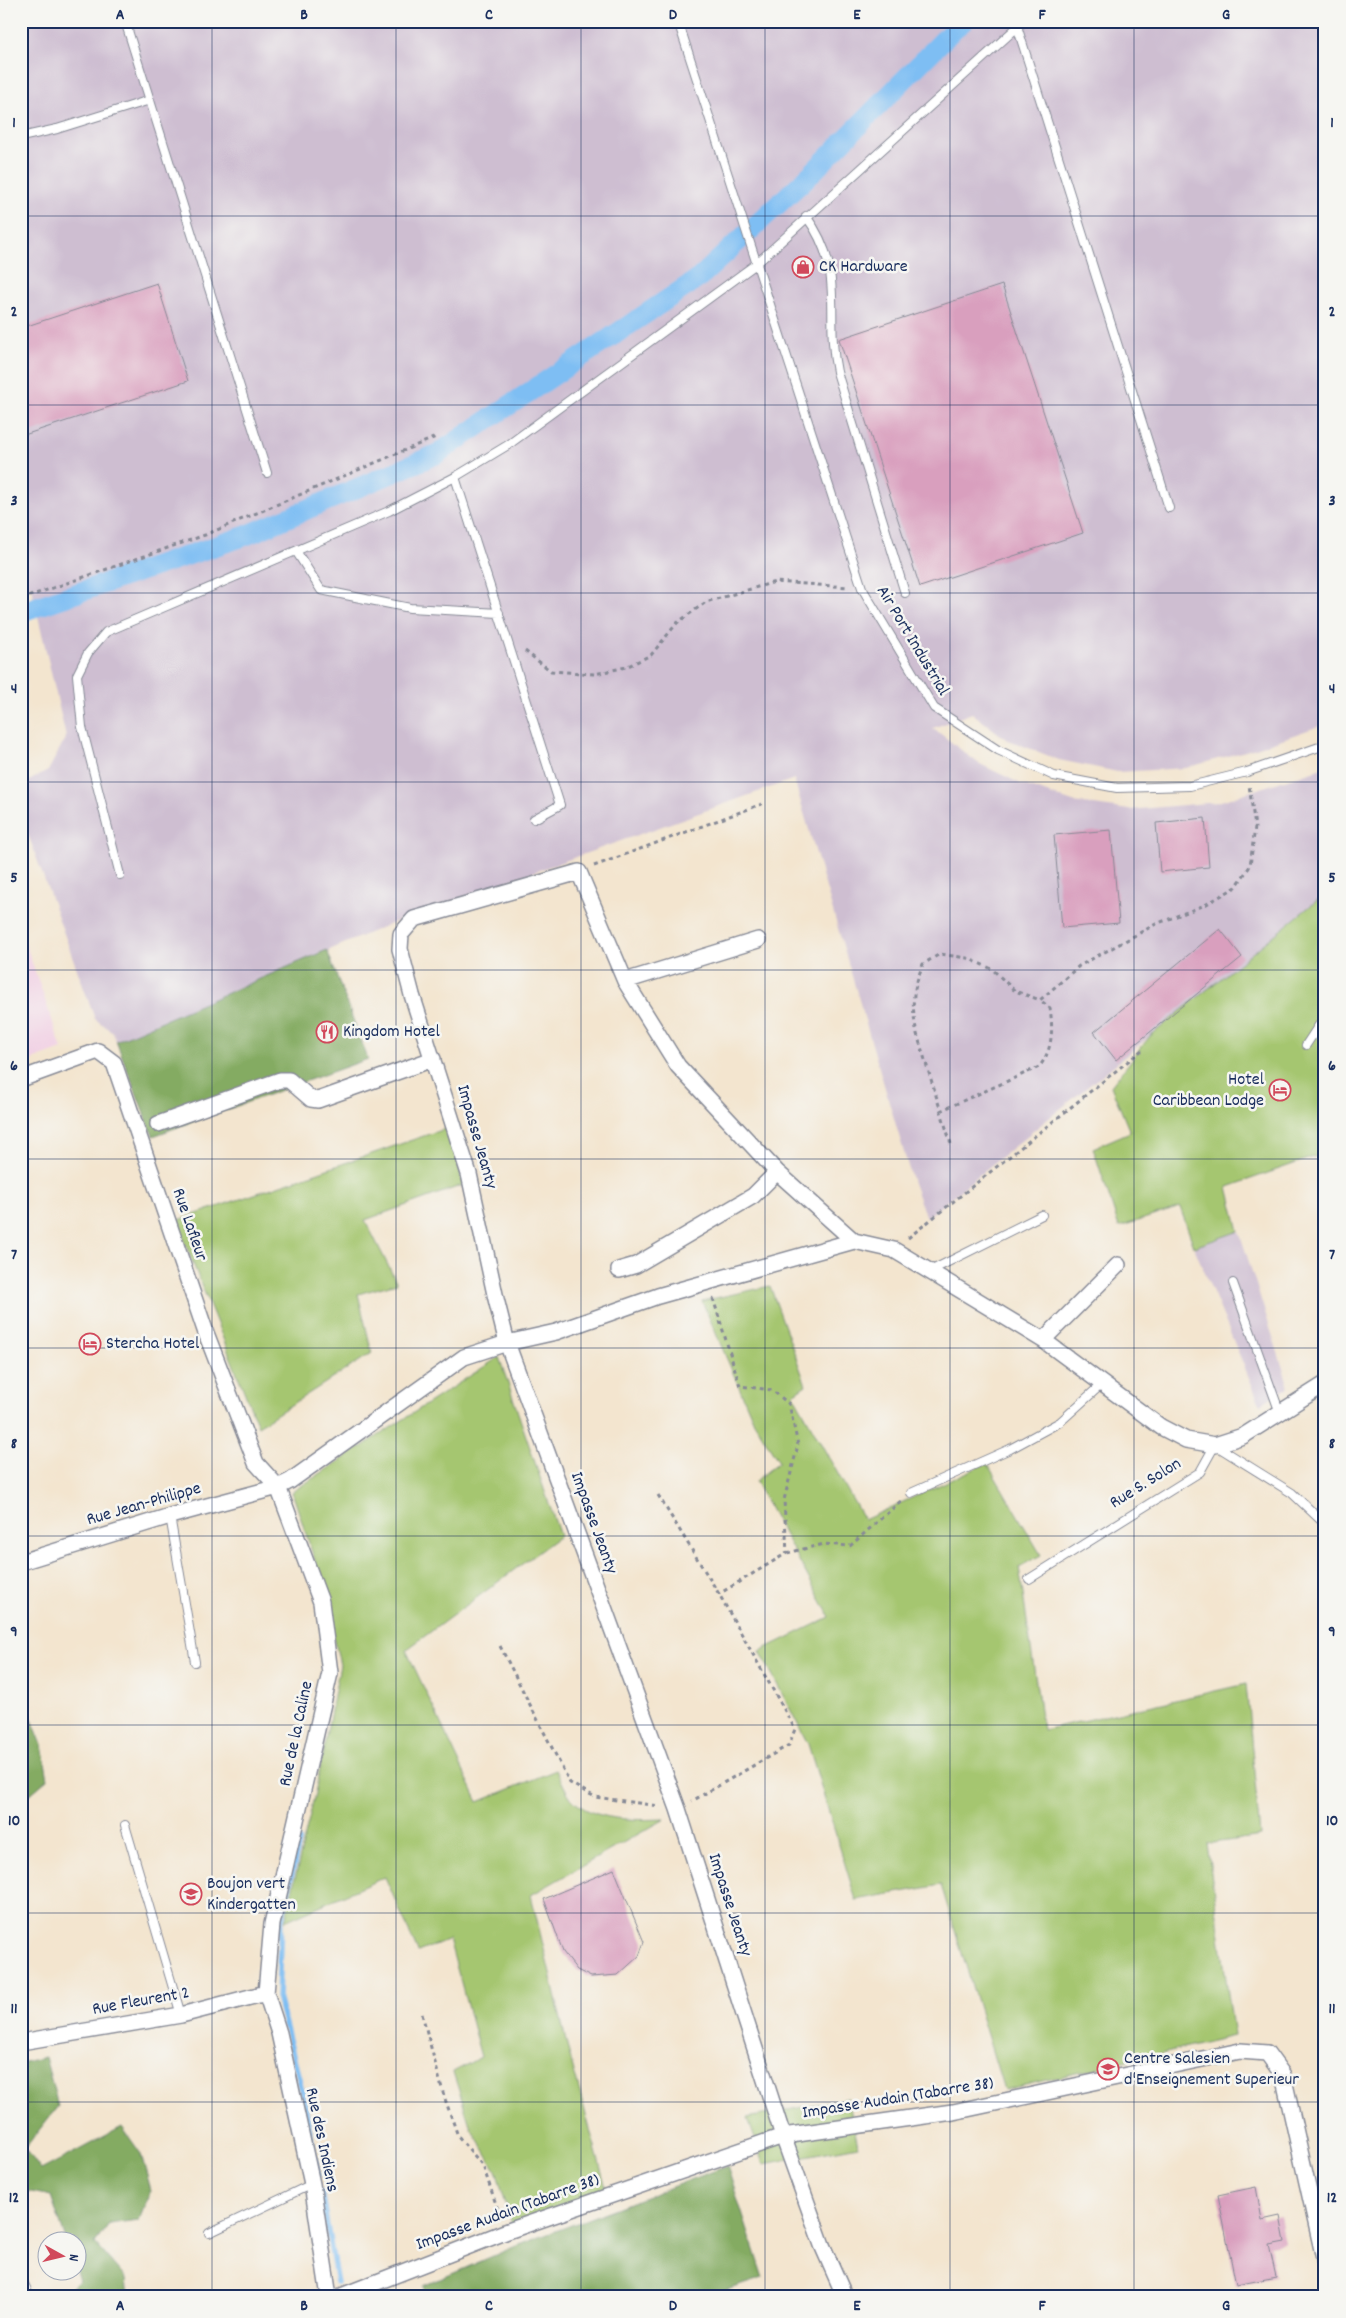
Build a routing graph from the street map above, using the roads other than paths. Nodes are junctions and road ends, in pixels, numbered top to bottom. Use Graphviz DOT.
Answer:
graph roads {
  1 [pos="125,21"];
  2 [pos="678,21"];
  3 [pos="1024,21"];
  4 [pos="1017,26"];
  5 [pos="150,100"];
  6 [pos="21,137"];
  7 [pos="806,216"];
  8 [pos="756,264"];
  9 [pos="267,473"];
  10 [pos="455,477"];
  11 [pos="1169,508"];
  12 [pos="296,551"];
  13 [pos="905,593"];
  14 [pos="499,613"];
  15 [pos="1325,745"];
  16 [pos="534,819"];
  17 [pos="120,875"];
  18 [pos="758,940"];
  19 [pos="625,981"];
  20 [pos="1325,1016"];
  21 [pos="1306,1045"];
  22 [pos="433,1059"];
  23 [pos="21,1079"];
  24 [pos="158,1124"];
  25 [pos="778,1172"];
  26 [pos="1042,1215"];
  27 [pos="854,1241"];
  28 [pos="1118,1265"];
  29 [pos="619,1270"];
  30 [pos="929,1271"];
  31 [pos="1233,1283"];
  32 [pos="1043,1340"];
  33 [pos="507,1343"];
  34 [pos="1102,1384"];
  35 [pos="1325,1384"];
  36 [pos="1280,1413"];
  37 [pos="1215,1445"];
  38 [pos="278,1487"];
  39 [pos="911,1493"];
  40 [pos="170,1516"];
  41 [pos="1325,1524"];
  42 [pos="21,1562"];
  43 [pos="1029,1579"];
  44 [pos="195,1662"];
  45 [pos="125,1825"];
  46 [pos="266,1993"];
  47 [pos="181,2015"];
  48 [pos="21,2042"];
  49 [pos="783,2136"];
  50 [pos="312,2184"];
  51 [pos="209,2233"];
  52 [pos="1325,2263"];
  53 [pos="21,2277"];
  54 [pos="30,2297"];
  55 [pos="329,2297"];
  56 [pos="339,2297"];
  57 [pos="845,2297"];
  1 -- 5 [label="lane"];
  2 -- 8 [label="lane, Air Port Industrial"];
  3 -- 4 [label="lane"];
  4 -- 7 [label="lane"];
  4 -- 11 [label="lane"];
  5 -- 6 [label="lane"];
  5 -- 9 [label="lane"];
  7 -- 8 [label="lane"];
  7 -- 13 [label="lane"];
  8 -- 10 [label="lane"];
  8 -- 15 [label="lane, Air Port Industrial"];
  10 -- 12 [label="lane"];
  10 -- 14 [label="lane"];
  12 -- 14 [label="lane"];
  12 -- 17 [label="lane"];
  14 -- 16 [label="lane"];
  18 -- 19 [label="street"];
  19 -- 22 [label="street, Impasse Jeanty"];
  19 -- 25 [label="street"];
  20 -- 21 [label="lane"];
  22 -- 24 [label="street"];
  22 -- 33 [label="street, Impasse Jeanty"];
  23 -- 38 [label="street, Rue Lafleur"];
  25 -- 27 [label="street"];
  25 -- 29 [label="street"];
  26 -- 30 [label="lane"];
  27 -- 30 [label="street"];
  27 -- 33 [label="street, Rue Jean-Philippe"];
  28 -- 32 [label="street"];
  30 -- 32 [label="street"];
  31 -- 36 [label="lane"];
  32 -- 34 [label="street"];
  33 -- 38 [label="street, Rue Jean-Philippe"];
  33 -- 49 [label="street, Impasse Jeanty"];
  34 -- 37 [label="street"];
  34 -- 39 [label="lane"];
  35 -- 36 [label="street"];
  36 -- 37 [label="street"];
  37 -- 41 [label="lane"];
  37 -- 43 [label="lane, Rue S. Solon"];
  38 -- 40 [label="street, Rue Jean-Philippe"];
  38 -- 46 [label="street, Rue de la Caline"];
  40 -- 42 [label="street, Rue Jean-Philippe"];
  40 -- 44 [label="lane"];
  45 -- 47 [label="lane"];
  46 -- 47 [label="street, Rue Fleurent 2"];
  46 -- 50 [label="street, Rue des Indiens"];
  47 -- 48 [label="street, Rue Fleurent 2"];
  49 -- 52 [label="street, Impasse Audain (Tabarre 38)"];
  49 -- 56 [label="street, Impasse Audain (Tabarre 38)"];
  49 -- 57 [label="street, Impasse Jeanty"];
  50 -- 51 [label="lane"];
  50 -- 55 [label="street, Rue des Indiens"];
  53 -- 54 [label="lane"];
}
